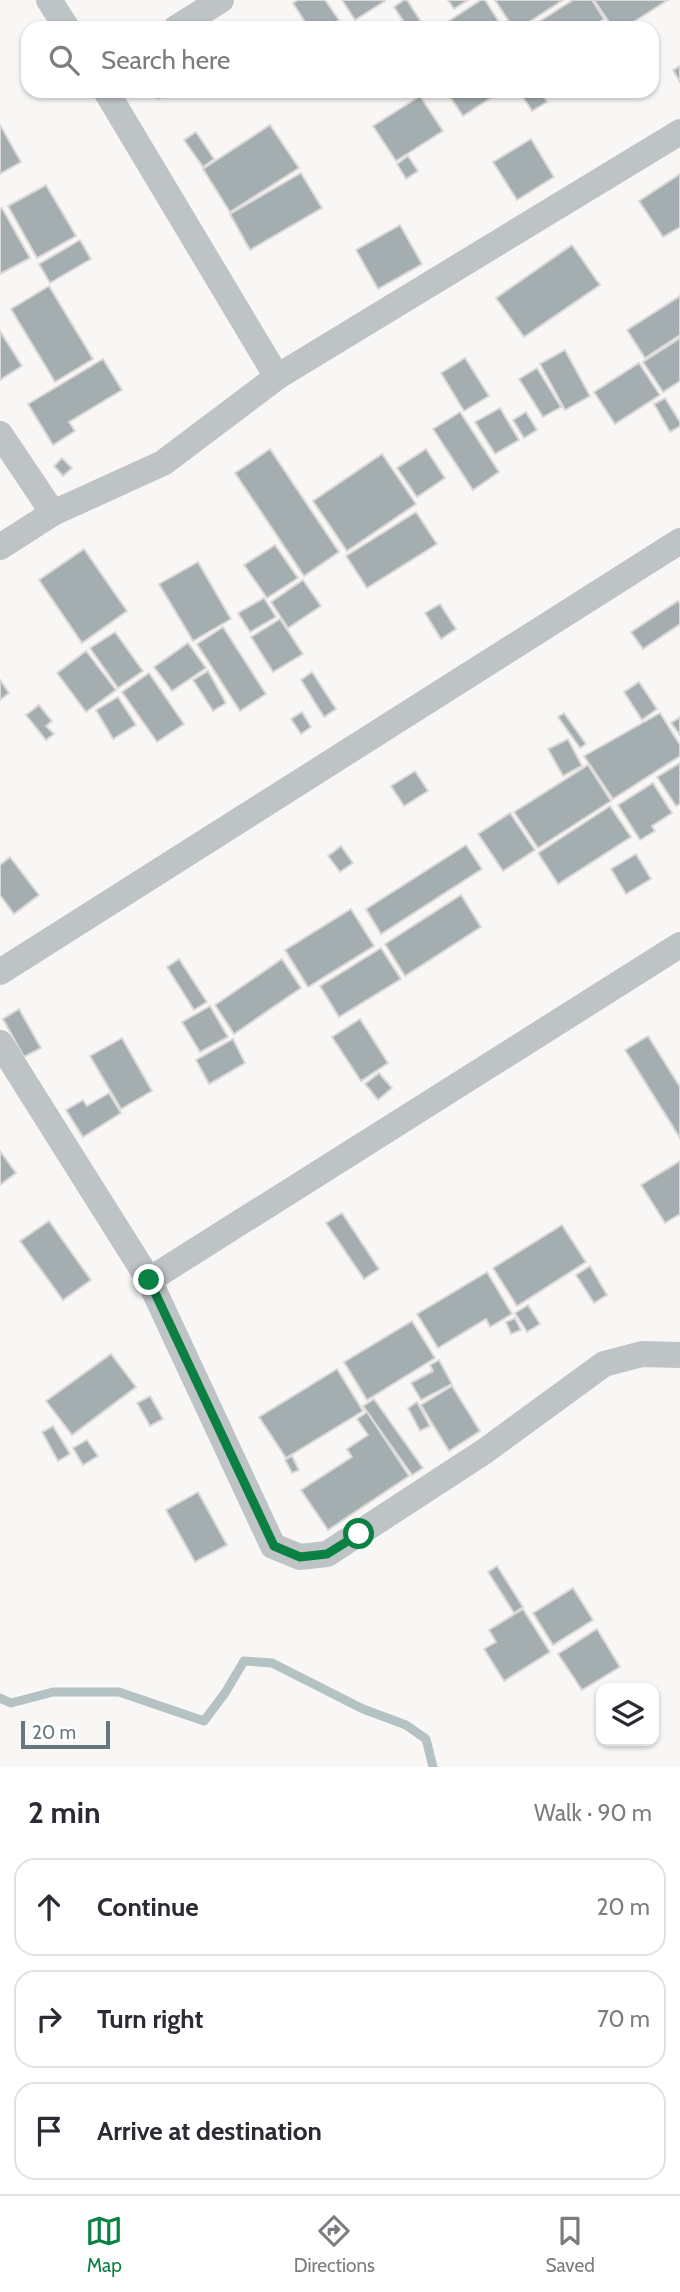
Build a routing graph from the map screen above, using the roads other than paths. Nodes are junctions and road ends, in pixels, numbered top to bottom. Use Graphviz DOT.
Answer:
graph roads {
  1 [pos="49,0"];
  2 [pos="221,0"];
  3 [pos="62,21"];
  4 [pos="187,21"];
  5 [pos="110,98"];
  6 [pos="680,132"];
  7 [pos="277,377"];
  8 [pos="0,435"];
  9 [pos="53,513"];
  10 [pos="680,541"];
  11 [pos="0,547"];
  12 [pos="680,945"];
  13 [pos="0,972"];
  14 [pos="0,1043"];
  15 [pos="149,1280"];
  16 [pos="680,1355"];
  1 -- 3 [label="street"];
  2 -- 4 [label="street"];
  5 -- 7 [label="street"];
  6 -- 7 [label="street"];
  7 -- 9 [label="street"];
  8 -- 9 [label="street"];
  9 -- 11 [label="street"];
  10 -- 13 [label="street"];
  12 -- 15 [label="street"];
  14 -- 15 [label="street"];
  15 -- 16 [label="street"];
}
